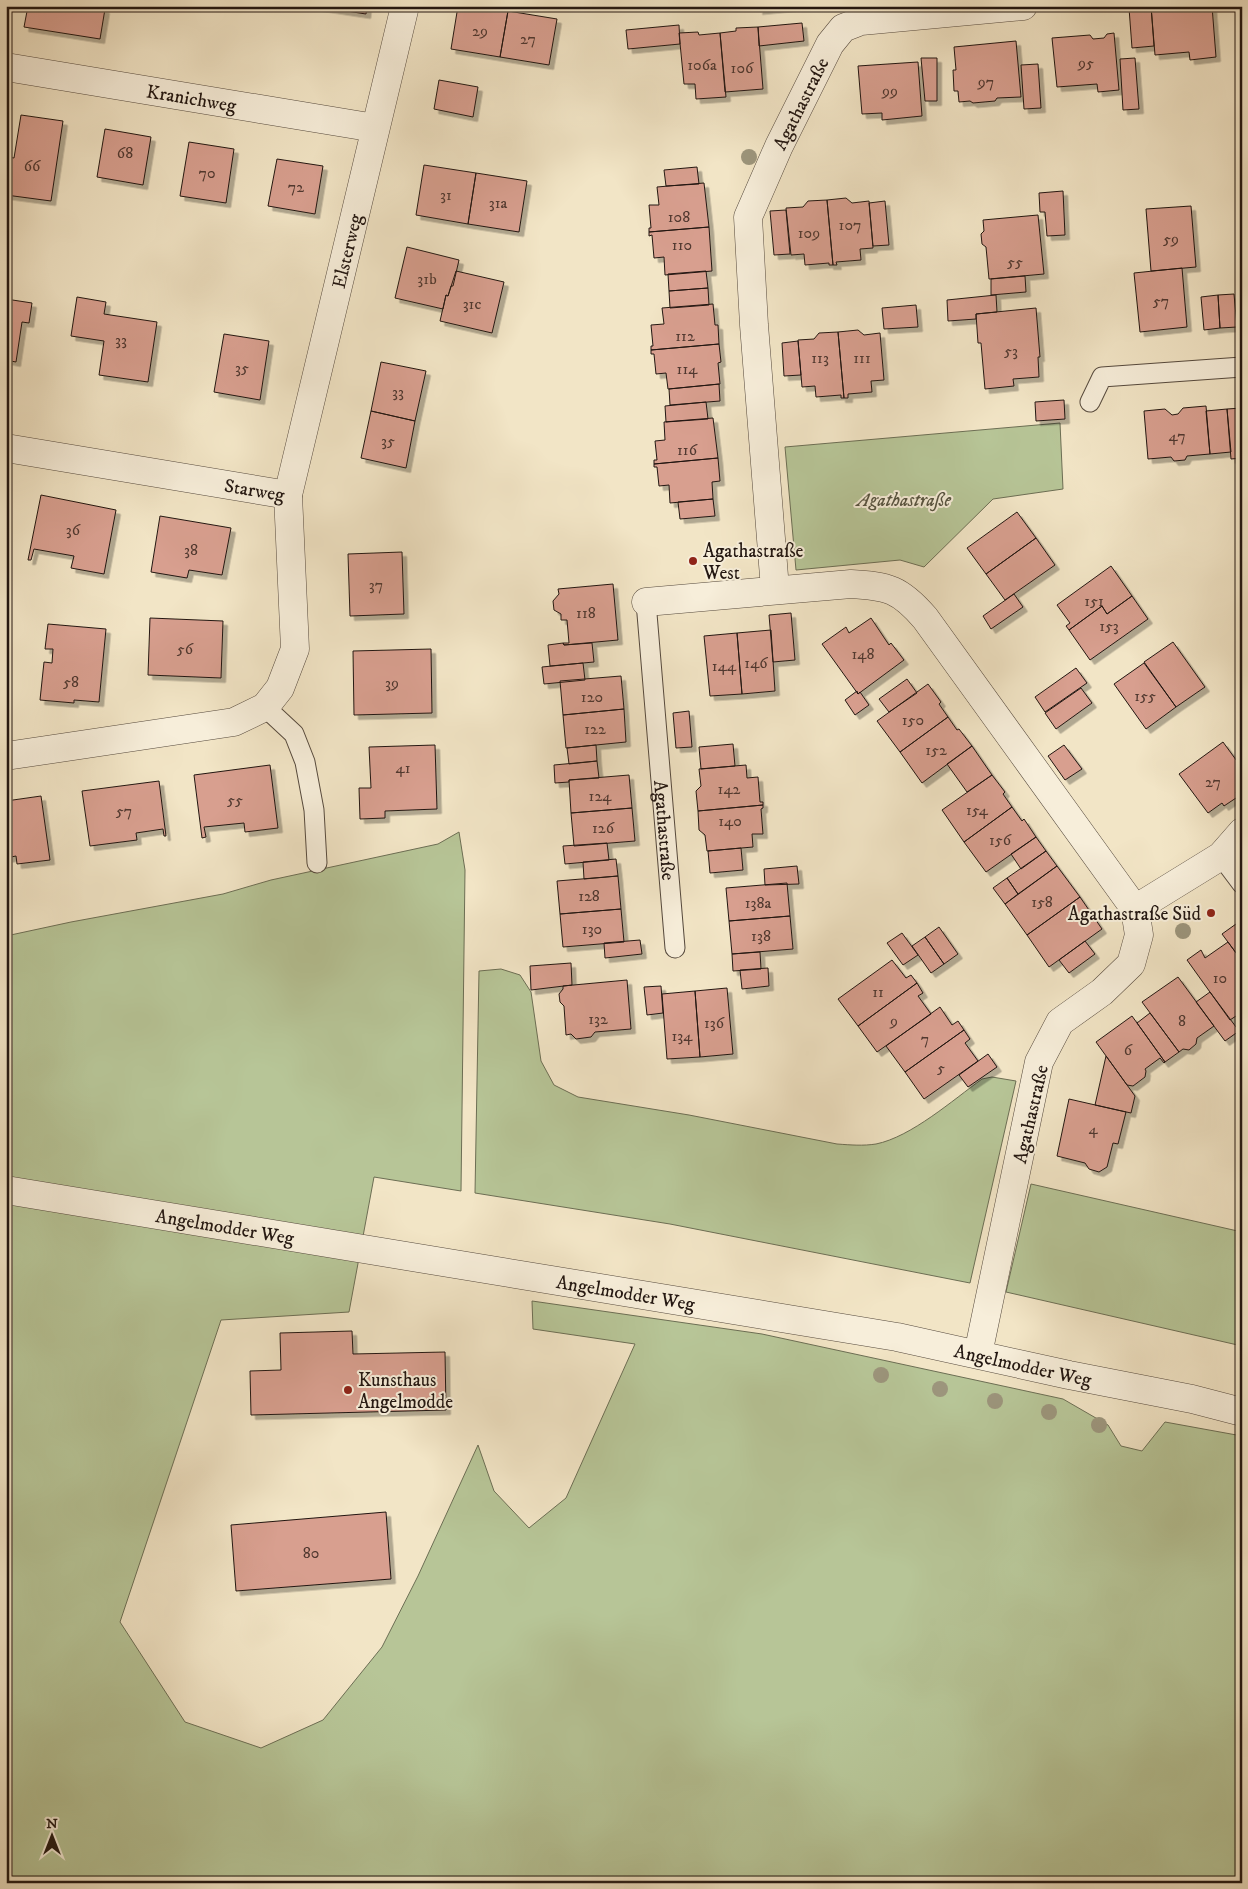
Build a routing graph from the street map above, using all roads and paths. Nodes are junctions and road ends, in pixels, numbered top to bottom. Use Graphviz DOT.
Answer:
graph roads {
  1 [pos="405,6"];
  2 [pos="1023,6"];
  3 [pos="860,14"];
  4 [pos="6,67"];
  5 [pos="375,128"];
  6 [pos="1242,367"];
  7 [pos="1090,402"];
  8 [pos="6,448"];
  9 [pos="288,495"];
  10 [pos="775,589"];
  11 [pos="646,602"];
  12 [pos="265,706"];
  13 [pos="6,756"];
  14 [pos="1242,832"];
  15 [pos="1221,856"];
  16 [pos="317,863"];
  17 [pos="1242,884"];
  18 [pos="1135,909"];
  19 [pos="675,948"];
  20 [pos="6,1190"];
  21 [pos="978,1354"];
  22 [pos="1242,1412"];
  1 -- 5 [label="street, Elsterweg"];
  2 -- 3 [label="street, Agathastraße"];
  3 -- 10 [label="street, Agathastraße"];
  4 -- 5 [label="street, Kranichweg"];
  5 -- 9 [label="street, Elsterweg"];
  6 -- 7 [label="lane"];
  8 -- 9 [label="street, Starweg"];
  9 -- 12 [label="street, Starweg"];
  10 -- 11 [label="street, Agathastraße"];
  10 -- 18 [label="street, Agathastraße"];
  11 -- 19 [label="lane, Agathastraße"];
  12 -- 13 [label="street, Starweg"];
  12 -- 16 [label="lane"];
  14 -- 15 [label="street"];
  15 -- 17 [label="lane"];
  15 -- 18 [label="street"];
  18 -- 21 [label="street, Agathastraße"];
  20 -- 21 [label="street, Angelmodder Weg"];
  21 -- 22 [label="street, Angelmodder Weg"];
}
